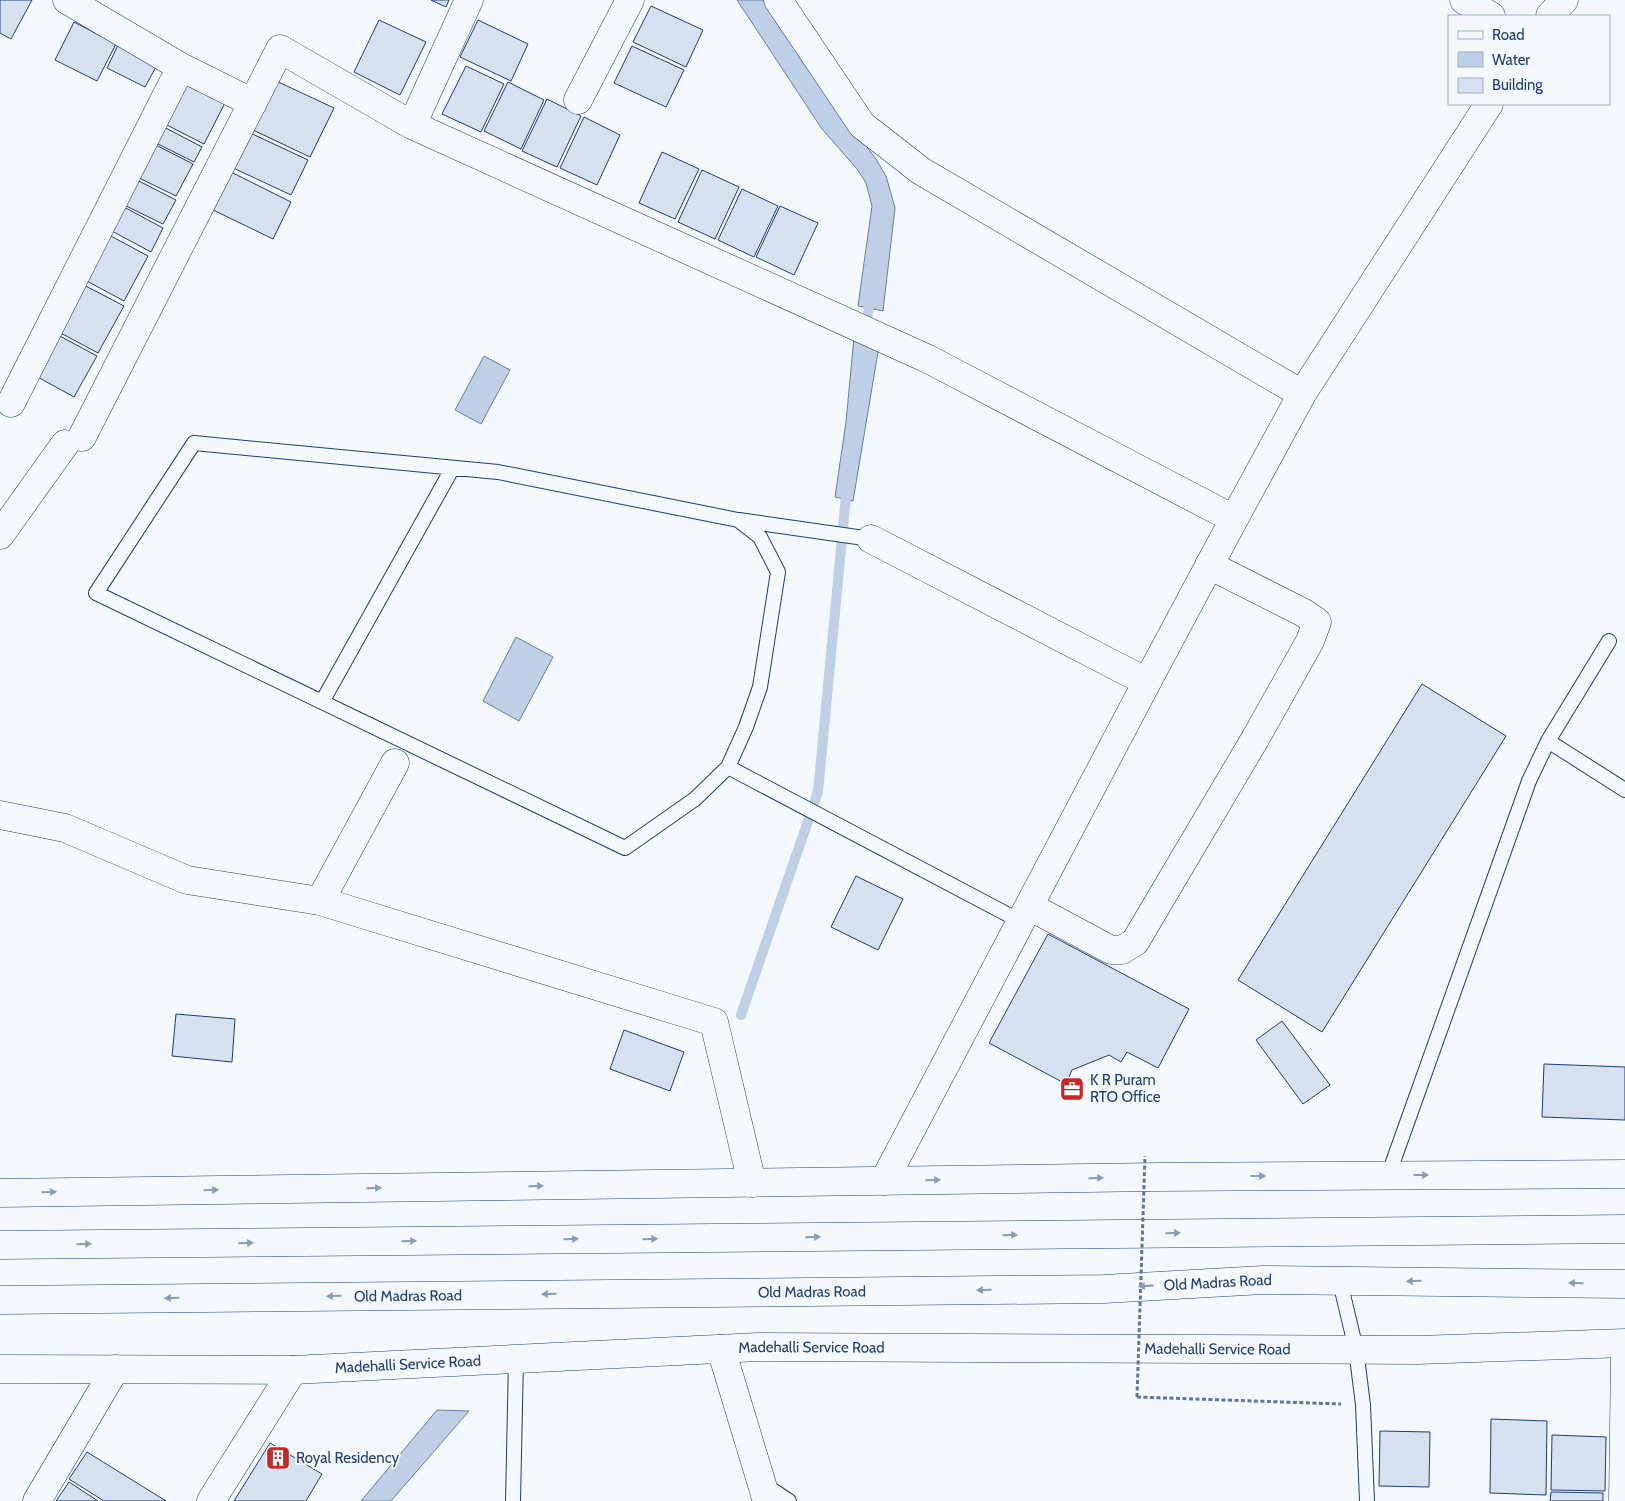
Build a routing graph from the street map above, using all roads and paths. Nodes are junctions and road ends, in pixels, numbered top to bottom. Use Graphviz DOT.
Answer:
graph roads {
  1 [pos="67,0"];
  2 [pos="469,0"];
  3 [pos="630,0"];
  4 [pos="778,0"];
  5 [pos="1464,0"];
  6 [pos="1564,0"];
  7 [pos="1489,15"];
  8 [pos="1551,15"];
  9 [pos="181,67"];
  10 [pos="578,100"];
  11 [pos="253,102"];
  12 [pos="1488,105"];
  13 [pos="412,126"];
  14 [pos="1302,394"];
  15 [pos="11,403"];
  16 [pos="452,468"];
  17 [pos="1234,519"];
  18 [pos="738,520"];
  19 [pos="0,535"];
  20 [pos="871,539"];
  21 [pos="1209,565"];
  22 [pos="1610,641"];
  23 [pos="1147,682"];
  24 [pos="322,702"];
  25 [pos="1548,741"];
  26 [pos="395,762"];
  27 [pos="728,766"];
  28 [pos="1625,790"];
  29 [pos="0,815"];
  30 [pos="320,901"];
  31 [pos="1024,913"];
  32 [pos="1145,1156"];
  33 [pos="1625,1174"];
  34 [pos="1388,1176"];
  35 [pos="884,1181"];
  36 [pos="752,1183"];
  37 [pos="0,1193"];
  38 [pos="1625,1229"];
  39 [pos="0,1245"];
  40 [pos="1340,1282"];
  41 [pos="1625,1284"];
  42 [pos="0,1300"];
  43 [pos="1625,1343"];
  44 [pos="721,1349"];
  45 [pos="1356,1349"];
  46 [pos="1625,1354"];
  47 [pos="516,1359"];
  48 [pos="0,1369"];
  49 [pos="116,1369"];
  50 [pos="292,1370"];
  51 [pos="1363,1405"];
  52 [pos="774,1498"];
  53 [pos="37,1501"];
  54 [pos="211,1501"];
  55 [pos="513,1501"];
  56 [pos="1367,1501"];
  57 [pos="1623,1501"];
  1 -- 9 [label="main road"];
  2 -- 13 [label="main road"];
  3 -- 10 [label="main road"];
  4 -- 14 [label="main road"];
  5 -- 7 [label="main road"];
  6 -- 8 [label="main road"];
  9 -- 11 [label="main road"];
  9 -- 15 [label="main road"];
  11 -- 13 [label="main road"];
  11 -- 19 [label="main road"];
  12 -- 14 [label="main road"];
  13 -- 17 [label="main road"];
  14 -- 17 [label="main road"];
  16 -- 18 [label="lane"];
  16 -- 24 [label="lane"];
  16 -- 24 [label="lane"];
  17 -- 21 [label="main road"];
  18 -- 20 [label="lane"];
  18 -- 27 [label="lane"];
  20 -- 23 [label="main road"];
  21 -- 23 [label="main road"];
  21 -- 31 [label="main road"];
  22 -- 25 [label="lane"];
  23 -- 31 [label="main road"];
  24 -- 27 [label="lane"];
  25 -- 28 [label="lane"];
  25 -- 34 [label="lane"];
  26 -- 30 [label="main road"];
  27 -- 31 [label="lane"];
  29 -- 30 [label="main road"];
  30 -- 36 [label="main road"];
  31 -- 35 [label="main road"];
  32 -- 51 [label="path, bridge"];
  34 -- 33 [label="main road, one-way"];
  35 -- 34 [label="main road, one-way"];
  35 -- 36 [label="main road"];
  37 -- 36 [label="main road, one-way"];
  39 -- 38 [label="main road, one-way"];
  41 -- 40 [label="main road, Old Madras Road, one-way"];
  40 -- 42 [label="main road, Old Madras Road, one-way"];
  40 -- 45 [label="lane"];
  43 -- 45 [label="main road, Madehalli Service Road"];
  44 -- 45 [label="main road, Madehalli Service Road"];
  44 -- 47 [label="main road, Madehalli Service Road"];
  44 -- 52 [label="main road"];
  45 -- 51 [label="lane"];
  46 -- 57 [label="main road"];
  47 -- 50 [label="main road, Madehalli Service Road"];
  47 -- 55 [label="lane"];
  48 -- 49 [label="main road, Madehalli Service Road"];
  49 -- 50 [label="main road, Madehalli Service Road"];
  49 -- 53 [label="main road"];
  50 -- 54 [label="main road"];
  51 -- 56 [label="lane"];
}
